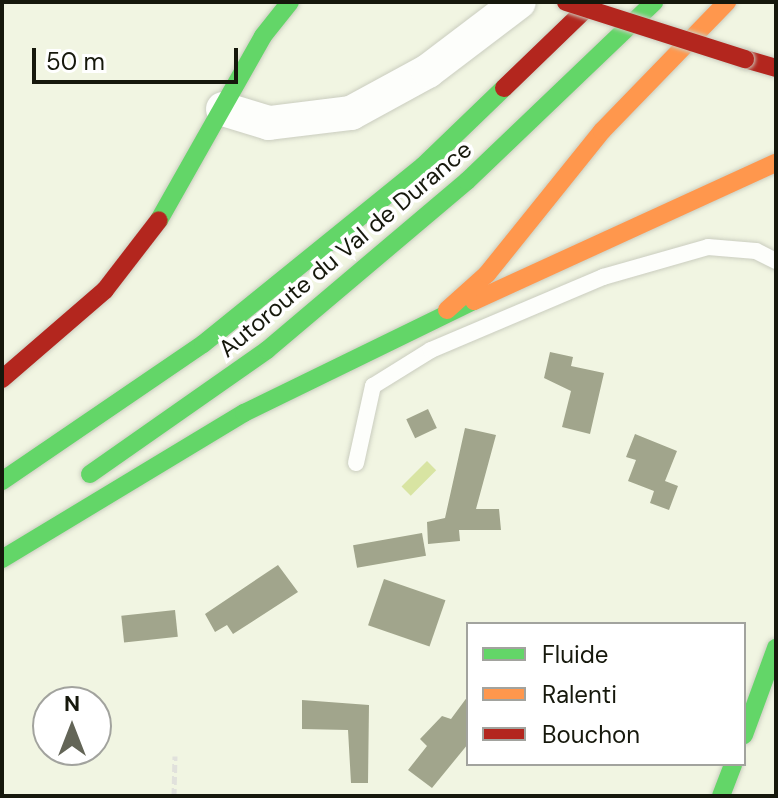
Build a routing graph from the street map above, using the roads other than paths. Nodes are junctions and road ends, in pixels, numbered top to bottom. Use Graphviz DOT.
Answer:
graph roads {
  1 [pos="290,2"];
  2 [pos="519,2"];
  3 [pos="566,2"];
  4 [pos="593,2"];
  5 [pos="654,2"];
  6 [pos="727,2"];
  7 [pos="776,68"];
  8 [pos="223,109"];
  9 [pos="776,163"];
  10 [pos="776,261"];
  11 [pos="446,312"];
  12 [pos="2,379"];
  13 [pos="356,463"];
  14 [pos="2,481"];
  15 [pos="75,483"];
  16 [pos="2,559"];
  17 [pos="776,648"];
  18 [pos="746,730"];
  19 [pos="732,766"];
  20 [pos="721,796"];
  1 -- 8 [label="main road"];
  2 -- 8 [label="street"];
  3 -- 7 [label="main road, bridge"];
  4 -- 14 [label="main road, Autoroute du Val de Durance"];
  5 -- 15 [label="main road, Autoroute du Val de Durance"];
  6 -- 11 [label="main road"];
  8 -- 12 [label="main road"];
  9 -- 11 [label="main road"];
  10 -- 13 [label="lane"];
  11 -- 16 [label="main road"];
  17 -- 18 [label="main road"];
  19 -- 20 [label="main road"];
}
